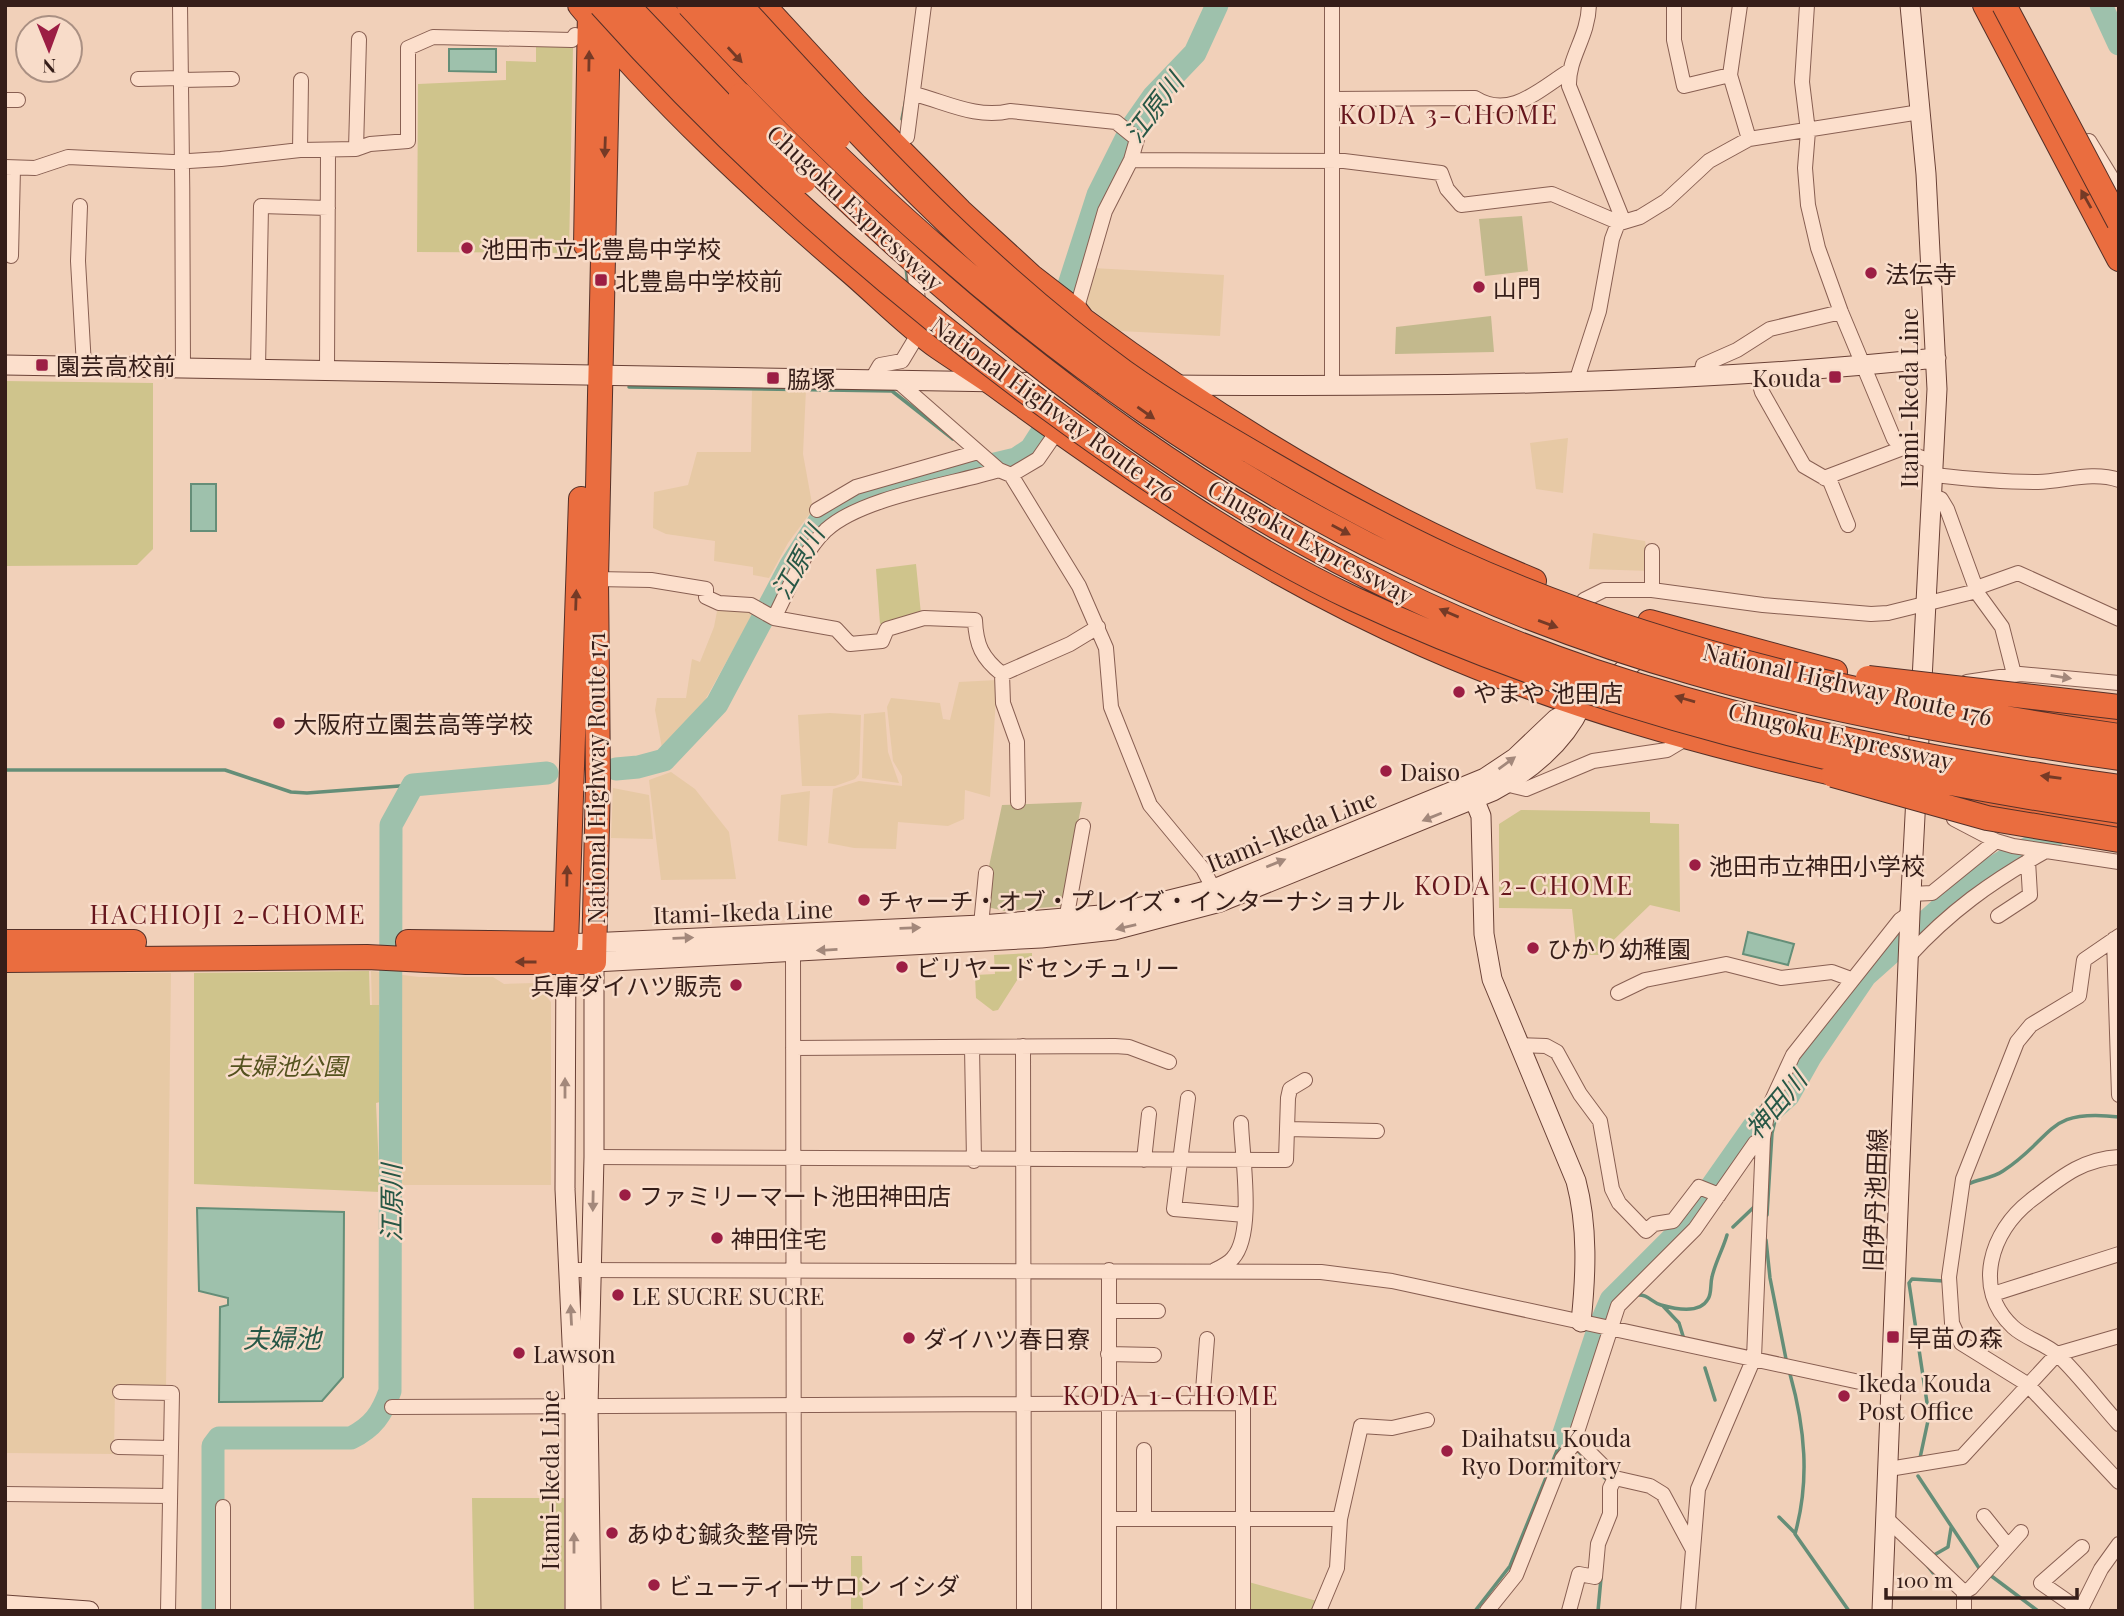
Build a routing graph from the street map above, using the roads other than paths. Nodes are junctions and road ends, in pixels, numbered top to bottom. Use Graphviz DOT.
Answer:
graph roads {
  1 [pos="180,5"];
  2 [pos="627,5"];
  3 [pos="658,5"];
  4 [pos="689,5"];
  5 [pos="714,5"];
  6 [pos="740,5"];
  7 [pos="763,5"];
  8 [pos="924,5"];
  9 [pos="1332,5"];
  10 [pos="1589,5"];
  11 [pos="1674,5"];
  12 [pos="1740,5"];
  13 [pos="1807,5"];
  14 [pos="1910,5"];
  15 [pos="1986,5"];
  16 [pos="2004,5"];
  17 [pos="2014,5"];
  18 [pos="591,12"];
  19 [pos="608,36"];
  20 [pos="359,39"];
  21 [pos="1569,71"];
  22 [pos="1730,75"];
  23 [pos="138,79"];
  24 [pos="181,79"];
  25 [pos="232,79"];
  26 [pos="301,79"];
  27 [pos="653,88"];
  28 [pos="914,94"];
  29 [pos="1332,99"];
  30 [pos="607,100"];
  31 [pos="1920,112"];
  32 [pos="1808,131"];
  33 [pos="907,137"];
  34 [pos="1749,139"];
  35 [pos="356,149"];
  36 [pos="300,150"];
  37 [pos="328,151"];
  38 [pos="181,160"];
  39 [pos="1132,160"];
  40 [pos="1332,161"];
  41 [pos="9,167"];
  42 [pos="904,190"];
  43 [pos="2119,190"];
  44 [pos="80,206"];
  45 [pos="328,208"];
  46 [pos="2119,220"];
  47 [pos="1620,223"];
  48 [pos="11,256"];
  49 [pos="2119,259"];
  50 [pos="918,300"];
  51 [pos="1076,311"];
  52 [pos="1841,313"];
  53 [pos="1044,339"];
  54 [pos="914,341"];
  55 [pos="1936,358"];
  56 [pos="1026,359"];
  57 [pos="5,365"];
  58 [pos="84,366"];
  59 [pos="183,367"];
  60 [pos="1864,367"];
  61 [pos="258,368"];
  62 [pos="327,369"];
  63 [pos="592,374"];
  64 [pos="1757,375"];
  65 [pos="873,377"];
  66 [pos="1700,377"];
  67 [pos="894,378"];
  68 [pos="989,381"];
  69 [pos="1576,382"];
  70 [pos="1171,385"];
  71 [pos="1332,387"];
  72 [pos="1056,433"];
  73 [pos="1903,448"];
  74 [pos="981,455"];
  75 [pos="1934,468"];
  76 [pos="1002,471"];
  77 [pos="1824,478"];
  78 [pos="2119,480"];
  79 [pos="1933,496"];
  80 [pos="817,510"];
  81 [pos="1848,525"];
  82 [pos="1652,551"];
  83 [pos="596,579"];
  84 [pos="1652,590"];
  85 [pos="1976,590"];
  86 [pos="1584,600"];
  87 [pos="1926,604"];
  88 [pos="774,618"];
  89 [pos="2119,619"];
  90 [pos="1098,627"];
  91 [pos="1673,629"];
  92 [pos="1637,631"];
  93 [pos="1002,674"];
  94 [pos="2014,674"];
  95 [pos="2119,683"];
  96 [pos="1921,689"];
  97 [pos="1589,701"];
  98 [pos="2119,708"];
  99 [pos="2119,722"];
  100 [pos="2119,736"];
  101 [pos="1687,738"];
  102 [pos="2119,758"];
  103 [pos="1505,784"];
  104 [pos="2119,786"];
  105 [pos="1471,792"];
  106 [pos="1916,800"];
  107 [pos="1018,802"];
  108 [pos="2119,811"];
  109 [pos="2119,825"];
  110 [pos="1083,826"];
  111 [pos="2119,840"];
  112 [pos="1996,841"];
  113 [pos="2037,854"];
  114 [pos="2119,862"];
  115 [pos="986,873"];
  116 [pos="1217,896"];
  117 [pos="596,902"];
  118 [pos="1910,910"];
  119 [pos="1998,916"];
  120 [pos="1066,920"];
  121 [pos="981,925"];
  122 [pos="2117,938"];
  123 [pos="638,940"];
  124 [pos="5,942"];
  125 [pos="793,952"];
  126 [pos="594,953"];
  127 [pos="1909,953"];
  128 [pos="566,954"];
  129 [pos="5,960"];
  130 [pos="1851,979"];
  131 [pos="1618,993"];
  132 [pos="1520,1045"];
  133 [pos="1023,1046"];
  134 [pos="972,1047"];
  135 [pos="793,1048"];
  136 [pos="1169,1062"];
  137 [pos="1305,1080"];
  138 [pos="2119,1095"];
  139 [pos="1188,1098"];
  140 [pos="1149,1114"];
  141 [pos="1241,1123"];
  142 [pos="1766,1123"];
  143 [pos="1287,1129"];
  144 [pos="1377,1132"];
  145 [pos="594,1157"];
  146 [pos="2119,1157"];
  147 [pos="792,1158"];
  148 [pos="1023,1159"];
  149 [pos="1144,1160"];
  150 [pos="1179,1160"];
  151 [pos="1242,1160"];
  152 [pos="974,1161"];
  153 [pos="1712,1193"];
  154 [pos="1244,1215"];
  155 [pos="2119,1254"];
  156 [pos="794,1269"];
  157 [pos="568,1270"];
  158 [pos="592,1270"];
  159 [pos="1023,1270"];
  160 [pos="1109,1270"];
  161 [pos="1214,1271"];
  162 [pos="1993,1294"];
  163 [pos="1108,1311"];
  164 [pos="1158,1311"];
  165 [pos="1584,1322"];
  166 [pos="1608,1328"];
  167 [pos="2119,1336"];
  168 [pos="1207,1339"];
  169 [pos="1108,1354"];
  170 [pos="2057,1354"];
  171 [pos="1154,1355"];
  172 [pos="1754,1357"];
  173 [pos="2027,1384"];
  174 [pos="1892,1389"];
  175 [pos="120,1392"];
  176 [pos="1202,1403"];
  177 [pos="1108,1404"];
  178 [pos="1024,1405"];
  179 [pos="392,1407"];
  180 [pos="581,1407"];
  181 [pos="793,1407"];
  182 [pos="1427,1420"];
  183 [pos="2119,1424"];
  184 [pos="1573,1444"];
  185 [pos="118,1447"];
  186 [pos="170,1448"];
  187 [pos="1144,1450"];
  188 [pos="1889,1469"];
  189 [pos="1615,1478"];
  190 [pos="2119,1482"];
  191 [pos="5,1494"];
  192 [pos="169,1496"];
  193 [pos="223,1507"];
  194 [pos="1984,1516"];
  195 [pos="1886,1518"];
  196 [pos="1109,1519"];
  197 [pos="1144,1519"];
  198 [pos="1244,1519"];
  199 [pos="1340,1519"];
  200 [pos="2021,1532"];
  201 [pos="2119,1544"];
  202 [pos="2008,1546"];
  203 [pos="2082,1547"];
  204 [pos="1693,1549"];
  205 [pos="1964,1592"];
  206 [pos="5,1605"];
  207 [pos="2080,1610"];
  208 [pos="89,1611"];
  209 [pos="168,1611"];
  210 [pos="223,1611"];
  211 [pos="575,1611"];
  212 [pos="591,1611"];
  213 [pos="793,1611"];
  214 [pos="1024,1611"];
  215 [pos="1109,1611"];
  216 [pos="1243,1611"];
  217 [pos="1319,1611"];
  218 [pos="1487,1611"];
  219 [pos="1569,1611"];
  220 [pos="1688,1611"];
  221 [pos="1882,1611"];
  222 [pos="1964,1611"];
  1 -- 24 [label="street"];
  2 -- 56 [label="highway, bridge"];
  3 -- 56 [label="highway, Chugoku Expressway, bridge"];
  4 -- 53 [label="highway, Chugoku Expressway, one-way, bridge"];
  5 -- 53 [label="highway, bridge"];
  6 -- 92 [label="highway, National Highway Route 176, bridge"];
  7 -- 51 [label="highway"];
  8 -- 28 [label="street"];
  9 -- 29 [label="street"];
  10 -- 21 [label="street"];
  11 -- 22 [label="street"];
  12 -- 22 [label="street"];
  13 -- 32 [label="street"];
  14 -- 31 [label="main road, Itami-Ikeda Line"];
  15 -- 46 [label="main road"];
  49 -- 15 [label="highway, one-way"];
  16 -- 46 [label="highway, bridge"];
  17 -- 43 [label="street"];
  18 -- 19 [label="highway"];
  18 -- 35 [label="street"];
  63 -- 18 [label="highway, National Highway Route 171, one-way"];
  18 -- 97 [label="highway, National Highway Route 176, bridge"];
  19 -- 27 [label="highway"];
  19 -- 30 [label="highway, National Highway Route 171"];
  20 -- 35 [label="street"];
  21 -- 29 [label="street"];
  21 -- 47 [label="street"];
  22 -- 34 [label="street"];
  23 -- 24 [label="street"];
  24 -- 25 [label="street"];
  24 -- 38 [label="street"];
  26 -- 36 [label="street"];
  27 -- 30 [label="highway"];
  27 -- 68 [label="highway"];
  28 -- 33 [label="street"];
  28 -- 39 [label="street"];
  29 -- 40 [label="street"];
  30 -- 63 [label="highway, National Highway Route 171, one-way"];
  31 -- 32 [label="street"];
  31 -- 55 [label="main road, Itami-Ikeda Line"];
  32 -- 34 [label="street"];
  32 -- 52 [label="street"];
  34 -- 47 [label="street"];
  35 -- 37 [label="street"];
  36 -- 37 [label="street"];
  36 -- 38 [label="street"];
  37 -- 45 [label="street"];
  38 -- 41 [label="street"];
  38 -- 59 [label="street"];
  39 -- 40 [label="street"];
  39 -- 51 [label="street"];
  40 -- 47 [label="street"];
  40 -- 71 [label="street"];
  41 -- 48 [label="street"];
  42 -- 50 [label="street"];
  44 -- 58 [label="street"];
  45 -- 61 [label="street"];
  45 -- 62 [label="street"];
  47 -- 69 [label="street"];
  51 -- 70 [label="highway"];
  52 -- 60 [label="street"];
  52 -- 66 [label="street"];
  53 -- 102 [label="highway, Chugoku Expressway, one-way, bridge"];
  54 -- 65 [label="street"];
  55 -- 60 [label="main road"];
  55 -- 75 [label="main road, Itami-Ikeda Line"];
  104 -- 56 [label="highway, Chugoku Expressway, one-way, bridge"];
  57 -- 58 [label="main road"];
  58 -- 59 [label="main road"];
  59 -- 61 [label="main road"];
  60 -- 64 [label="main road"];
  60 -- 73 [label="street"];
  61 -- 62 [label="main road"];
  62 -- 63 [label="main road"];
  63 -- 65 [label="main road"];
  63 -- 83 [label="highway, National Highway Route 171"];
  128 -- 63 [label="highway, National Highway Route 171, one-way"];
  64 -- 66 [label="main road"];
  64 -- 77 [label="street"];
  65 -- 67 [label="main road"];
  66 -- 69 [label="main road"];
  67 -- 68 [label="main road"];
  67 -- 74 [label="street"];
  68 -- 70 [label="main road"];
  68 -- 72 [label="highway"];
  69 -- 71 [label="main road"];
  70 -- 71 [label="main road"];
  70 -- 86 [label="highway"];
  72 -- 76 [label="street"];
  72 -- 97 [label="highway"];
  73 -- 75 [label="street"];
  73 -- 77 [label="street"];
  74 -- 76 [label="street"];
  74 -- 80 [label="street"];
  75 -- 78 [label="street"];
  75 -- 79 [label="main road, Itami-Ikeda Line"];
  76 -- 88 [label="street"];
  76 -- 90 [label="street"];
  77 -- 81 [label="street"];
  79 -- 85 [label="street"];
  79 -- 87 [label="main road, Itami-Ikeda Line"];
  82 -- 84 [label="street"];
  83 -- 88 [label="street"];
  83 -- 117 [label="highway, National Highway Route 171"];
  84 -- 86 [label="street"];
  84 -- 87 [label="street"];
  85 -- 87 [label="street"];
  85 -- 89 [label="street"];
  85 -- 94 [label="street"];
  86 -- 91 [label="highway"];
  87 -- 96 [label="main road, Itami-Ikeda Line"];
  88 -- 93 [label="street"];
  90 -- 93 [label="street"];
  90 -- 116 [label="street"];
  91 -- 96 [label="highway"];
  91 -- 97 [label="main road, Itami-Ikeda Line"];
  92 -- 98 [label="highway, bridge"];
  92 -- 100 [label="highway, National Highway Route 176, bridge"];
  93 -- 107 [label="street"];
  94 -- 95 [label="street, one-way"];
  94 -- 96 [label="street"];
  96 -- 99 [label="highway"];
  96 -- 106 [label="main road, Itami-Ikeda Line"];
  97 -- 101 [label="highway"];
  97 -- 103 [label="main road, Itami-Ikeda Line"];
  105 -- 97 [label="main road, Itami-Ikeda Line, one-way"];
  97 -- 108 [label="highway, National Highway Route 176, bridge"];
  97 -- 111 [label="highway, bridge"];
  101 -- 103 [label="street"];
  101 -- 106 [label="highway"];
  103 -- 105 [label="main road, Itami-Ikeda Line"];
  105 -- 116 [label="main road, Itami-Ikeda Line"];
  105 -- 132 [label="main road"];
  106 -- 109 [label="highway"];
  106 -- 112 [label="street"];
  106 -- 118 [label="main road, 旧伊丹池田線"];
  110 -- 120 [label="street"];
  112 -- 113 [label="street"];
  112 -- 118 [label="street"];
  113 -- 114 [label="street"];
  113 -- 119 [label="street"];
  113 -- 127 [label="street"];
  115 -- 121 [label="street"];
  116 -- 120 [label="main road, Itami-Ikeda Line"];
  116 -- 125 [label="main road, Itami-Ikeda Line, one-way"];
  117 -- 123 [label="main road"];
  117 -- 126 [label="highway, National Highway Route 171"];
  118 -- 127 [label="main road, 旧伊丹池田線"];
  118 -- 130 [label="street"];
  120 -- 121 [label="main road, Itami-Ikeda Line"];
  123 -- 121 [label="main road, Itami-Ikeda Line, one-way"];
  122 -- 138 [label="street"];
  122 -- 173 [label="street"];
  123 -- 126 [label="main road, Itami-Ikeda Line"];
  124 -- 128 [label="highway, National Highway Route 171"];
  125 -- 126 [label="main road, Itami-Ikeda Line"];
  125 -- 135 [label="street"];
  126 -- 128 [label="highway, National Highway Route 171"];
  126 -- 145 [label="main road, Itami-Ikeda Line"];
  127 -- 174 [label="main road, 旧伊丹池田線"];
  128 -- 129 [label="highway, National Highway Route 171, one-way"];
  157 -- 128 [label="main road, Itami-Ikeda Line, one-way"];
  130 -- 131 [label="street"];
  130 -- 142 [label="street"];
  132 -- 153 [label="street"];
  132 -- 165 [label="main road"];
  133 -- 134 [label="street"];
  133 -- 136 [label="street"];
  133 -- 148 [label="street"];
  134 -- 135 [label="street"];
  134 -- 152 [label="street"];
  135 -- 147 [label="street"];
  137 -- 143 [label="street"];
  139 -- 150 [label="street"];
  140 -- 149 [label="street"];
  141 -- 151 [label="street"];
  142 -- 153 [label="street"];
  142 -- 172 [label="street"];
  143 -- 144 [label="street"];
  143 -- 151 [label="street"];
  145 -- 147 [label="street"];
  145 -- 158 [label="main road, Itami-Ikeda Line, one-way"];
  146 -- 162 [label="street"];
  147 -- 152 [label="street"];
  147 -- 156 [label="street"];
  148 -- 149 [label="street"];
  148 -- 152 [label="street"];
  148 -- 159 [label="street"];
  149 -- 150 [label="street"];
  150 -- 151 [label="street"];
  150 -- 154 [label="street"];
  151 -- 154 [label="street"];
  153 -- 166 [label="street"];
  154 -- 161 [label="street"];
  155 -- 162 [label="street"];
  156 -- 158 [label="street"];
  156 -- 159 [label="street"];
  156 -- 181 [label="street"];
  157 -- 158 [label="street"];
  180 -- 157 [label="main road, Itami-Ikeda Line, one-way"];
  158 -- 180 [label="main road, Itami-Ikeda Line"];
  159 -- 160 [label="street"];
  159 -- 178 [label="street"];
  160 -- 161 [label="street"];
  160 -- 163 [label="street"];
  161 -- 165 [label="street"];
  162 -- 170 [label="street"];
  163 -- 164 [label="street"];
  163 -- 169 [label="street"];
  165 -- 166 [label="street"];
  166 -- 172 [label="street"];
  166 -- 184 [label="street"];
  167 -- 170 [label="street"];
  168 -- 176 [label="street"];
  169 -- 171 [label="street"];
  169 -- 177 [label="street"];
  170 -- 173 [label="street"];
  170 -- 183 [label="street"];
  172 -- 174 [label="street"];
  172 -- 204 [label="street"];
  173 -- 188 [label="street"];
  173 -- 190 [label="street"];
  174 -- 188 [label="main road, 旧伊丹池田線"];
  175 -- 186 [label="street"];
  176 -- 177 [label="street"];
  176 -- 198 [label="street"];
  177 -- 178 [label="street"];
  177 -- 196 [label="street"];
  178 -- 181 [label="street"];
  178 -- 214 [label="street"];
  179 -- 180 [label="street"];
  180 -- 181 [label="street"];
  211 -- 180 [label="main road, Itami-Ikeda Line, one-way"];
  180 -- 212 [label="main road, Itami-Ikeda Line"];
  181 -- 213 [label="street"];
  182 -- 199 [label="street"];
  184 -- 189 [label="street"];
  184 -- 218 [label="street"];
  185 -- 186 [label="street"];
  186 -- 192 [label="street"];
  187 -- 197 [label="street"];
  188 -- 195 [label="main road, 旧伊丹池田線"];
  189 -- 204 [label="street"];
  189 -- 219 [label="street"];
  191 -- 192 [label="street"];
  192 -- 209 [label="street"];
  193 -- 210 [label="street"];
  194 -- 202 [label="street"];
  195 -- 205 [label="street"];
  195 -- 221 [label="main road, 旧伊丹池田線"];
  196 -- 197 [label="street"];
  196 -- 215 [label="street"];
  197 -- 198 [label="street"];
  198 -- 199 [label="street"];
  198 -- 216 [label="street"];
  199 -- 217 [label="street"];
  200 -- 202 [label="street"];
  201 -- 207 [label="street"];
  202 -- 205 [label="street"];
  203 -- 207 [label="street"];
  204 -- 220 [label="street"];
  205 -- 222 [label="street"];
  206 -- 208 [label="main road"];
}
